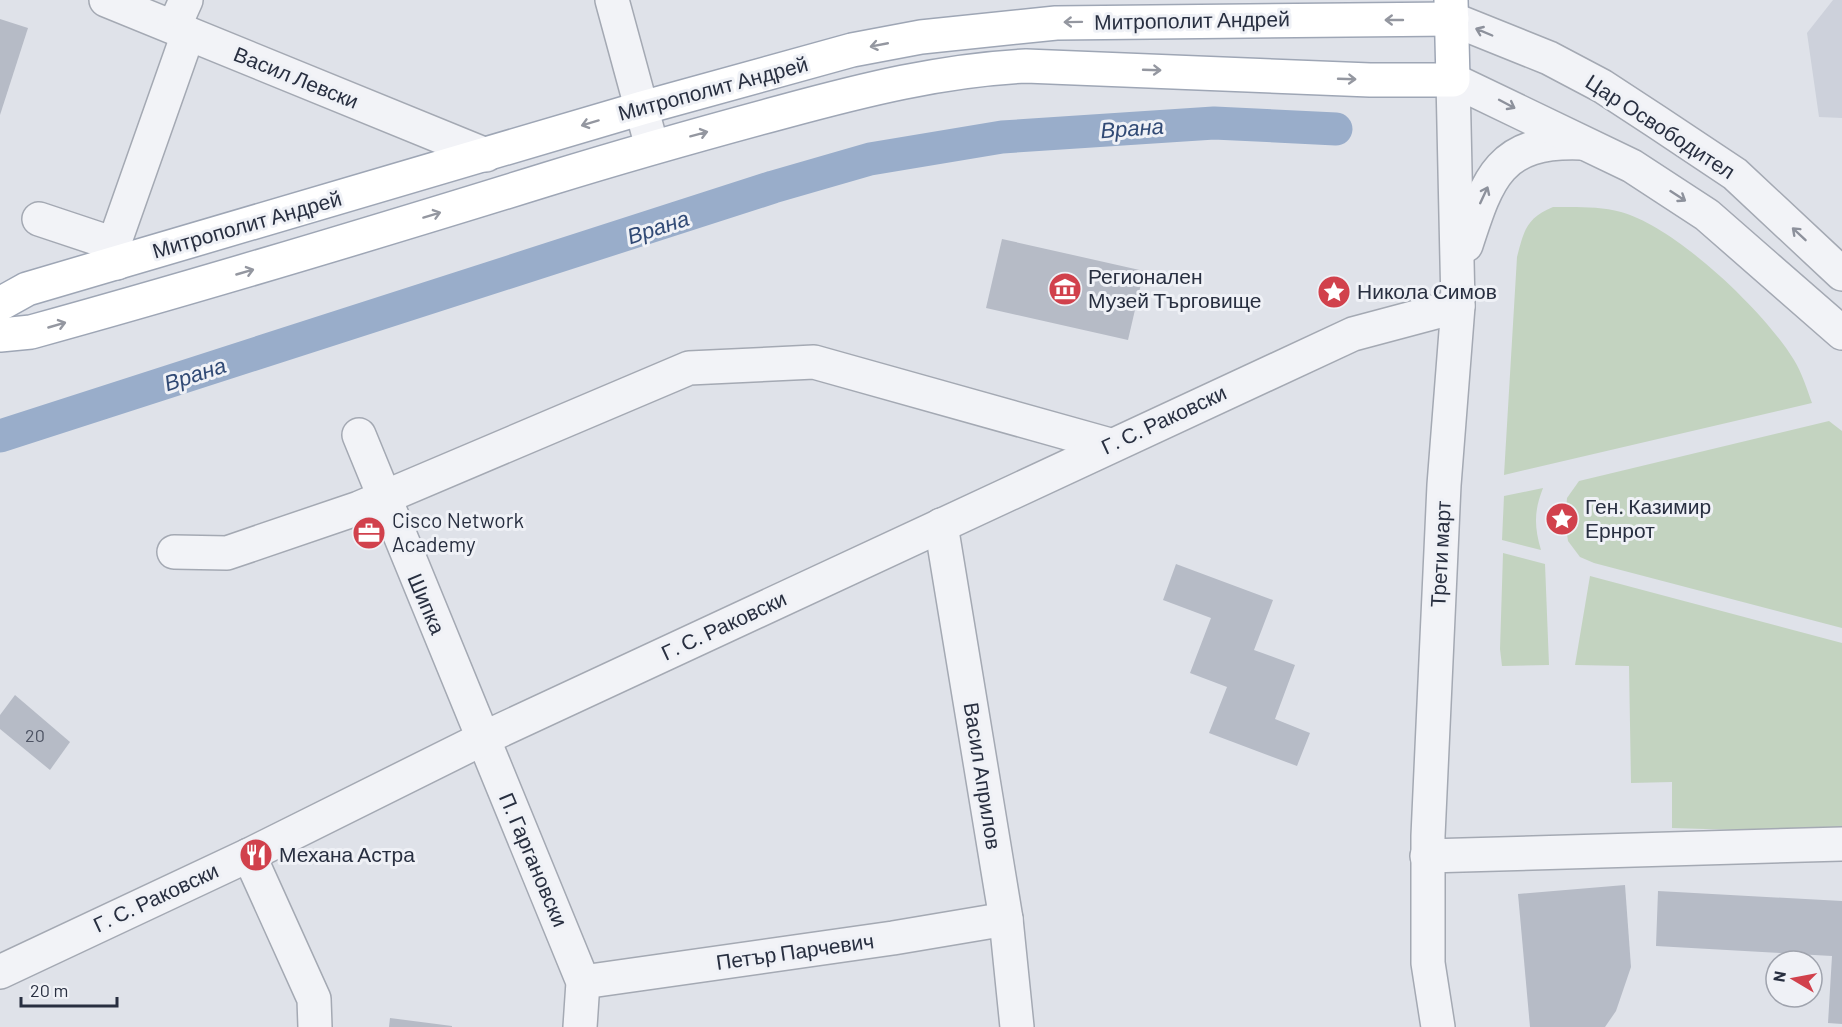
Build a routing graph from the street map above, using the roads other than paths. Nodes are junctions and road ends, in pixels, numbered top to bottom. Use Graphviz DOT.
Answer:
graph roads {
  1 [pos="106,0"];
  2 [pos="612,0"];
  3 [pos="1375,0"];
  4 [pos="1451,10"];
  5 [pos="183,20"];
  6 [pos="1337,20"];
  7 [pos="1453,80"];
  8 [pos="642,108"];
  9 [pos="1584,143"];
  10 [pos="652,147"];
  11 [pos="486,155"];
  12 [pos="39,219"];
  13 [pos="116,254"];
  14 [pos="1458,270"];
  15 [pos="1842,274"];
  16 [pos="0,304"];
  17 [pos="1458,306"];
  18 [pos="1842,333"];
  19 [pos="0,335"];
  20 [pos="358,435"];
  21 [pos="1110,445"];
  22 [pos="382,498"];
  23 [pos="941,525"];
  24 [pos="174,552"];
  25 [pos="482,739"];
  26 [pos="1842,844"];
  27 [pos="249,855"];
  28 [pos="1427,856"];
  29 [pos="1006,919"];
  30 [pos="0,972"];
  31 [pos="583,982"];
  32 [pos="315,1027"];
  33 [pos="580,1027"];
  34 [pos="1017,1027"];
  35 [pos="1437,1027"];
  1 -- 5 [label="street, Васил Левски"];
  2 -- 8 [label="street"];
  3 -- 6 [label="main road"];
  4 -- 6 [label="main road, Митрополит Андрей, one-way"];
  4 -- 7 [label="main road"];
  15 -- 4 [label="street, Цар Освободител, one-way"];
  5 -- 11 [label="street, Васил Левски"];
  5 -- 13 [label="street"];
  6 -- 8 [label="main road, Митрополит Андрей, one-way"];
  7 -- 9 [label="street, one-way"];
  10 -- 7 [label="main road, Митрополит Андрей, one-way"];
  7 -- 14 [label="street, Трети март"];
  8 -- 10 [label="street"];
  8 -- 11 [label="main road, Митрополит Андрей, one-way"];
  14 -- 9 [label="street, one-way"];
  9 -- 18 [label="street, one-way"];
  19 -- 10 [label="main road, Митрополит Андрей, one-way"];
  11 -- 13 [label="main road, Митрополит Андрей"];
  12 -- 13 [label="street"];
  13 -- 16 [label="main road, Митрополит Андрей"];
  14 -- 17 [label="street, Трети март"];
  17 -- 21 [label="street, Г. С. Раковски"];
  17 -- 28 [label="street, Трети март"];
  20 -- 22 [label="street, Шипка"];
  21 -- 22 [label="street"];
  21 -- 23 [label="street, Г. С. Раковски"];
  22 -- 24 [label="street"];
  22 -- 25 [label="street, Шипка"];
  23 -- 25 [label="street, Г. С. Раковски"];
  23 -- 29 [label="street, Васил Априлов"];
  25 -- 27 [label="street, Г. С. Раковски"];
  25 -- 31 [label="street, П. Гаргановски"];
  26 -- 28 [label="street"];
  27 -- 30 [label="street, Г. С. Раковски"];
  27 -- 32 [label="street"];
  28 -- 35 [label="street, Трети март"];
  29 -- 31 [label="street, Петър Парчевич"];
  29 -- 34 [label="street, Васил Априлов"];
  31 -- 33 [label="street"];
}
